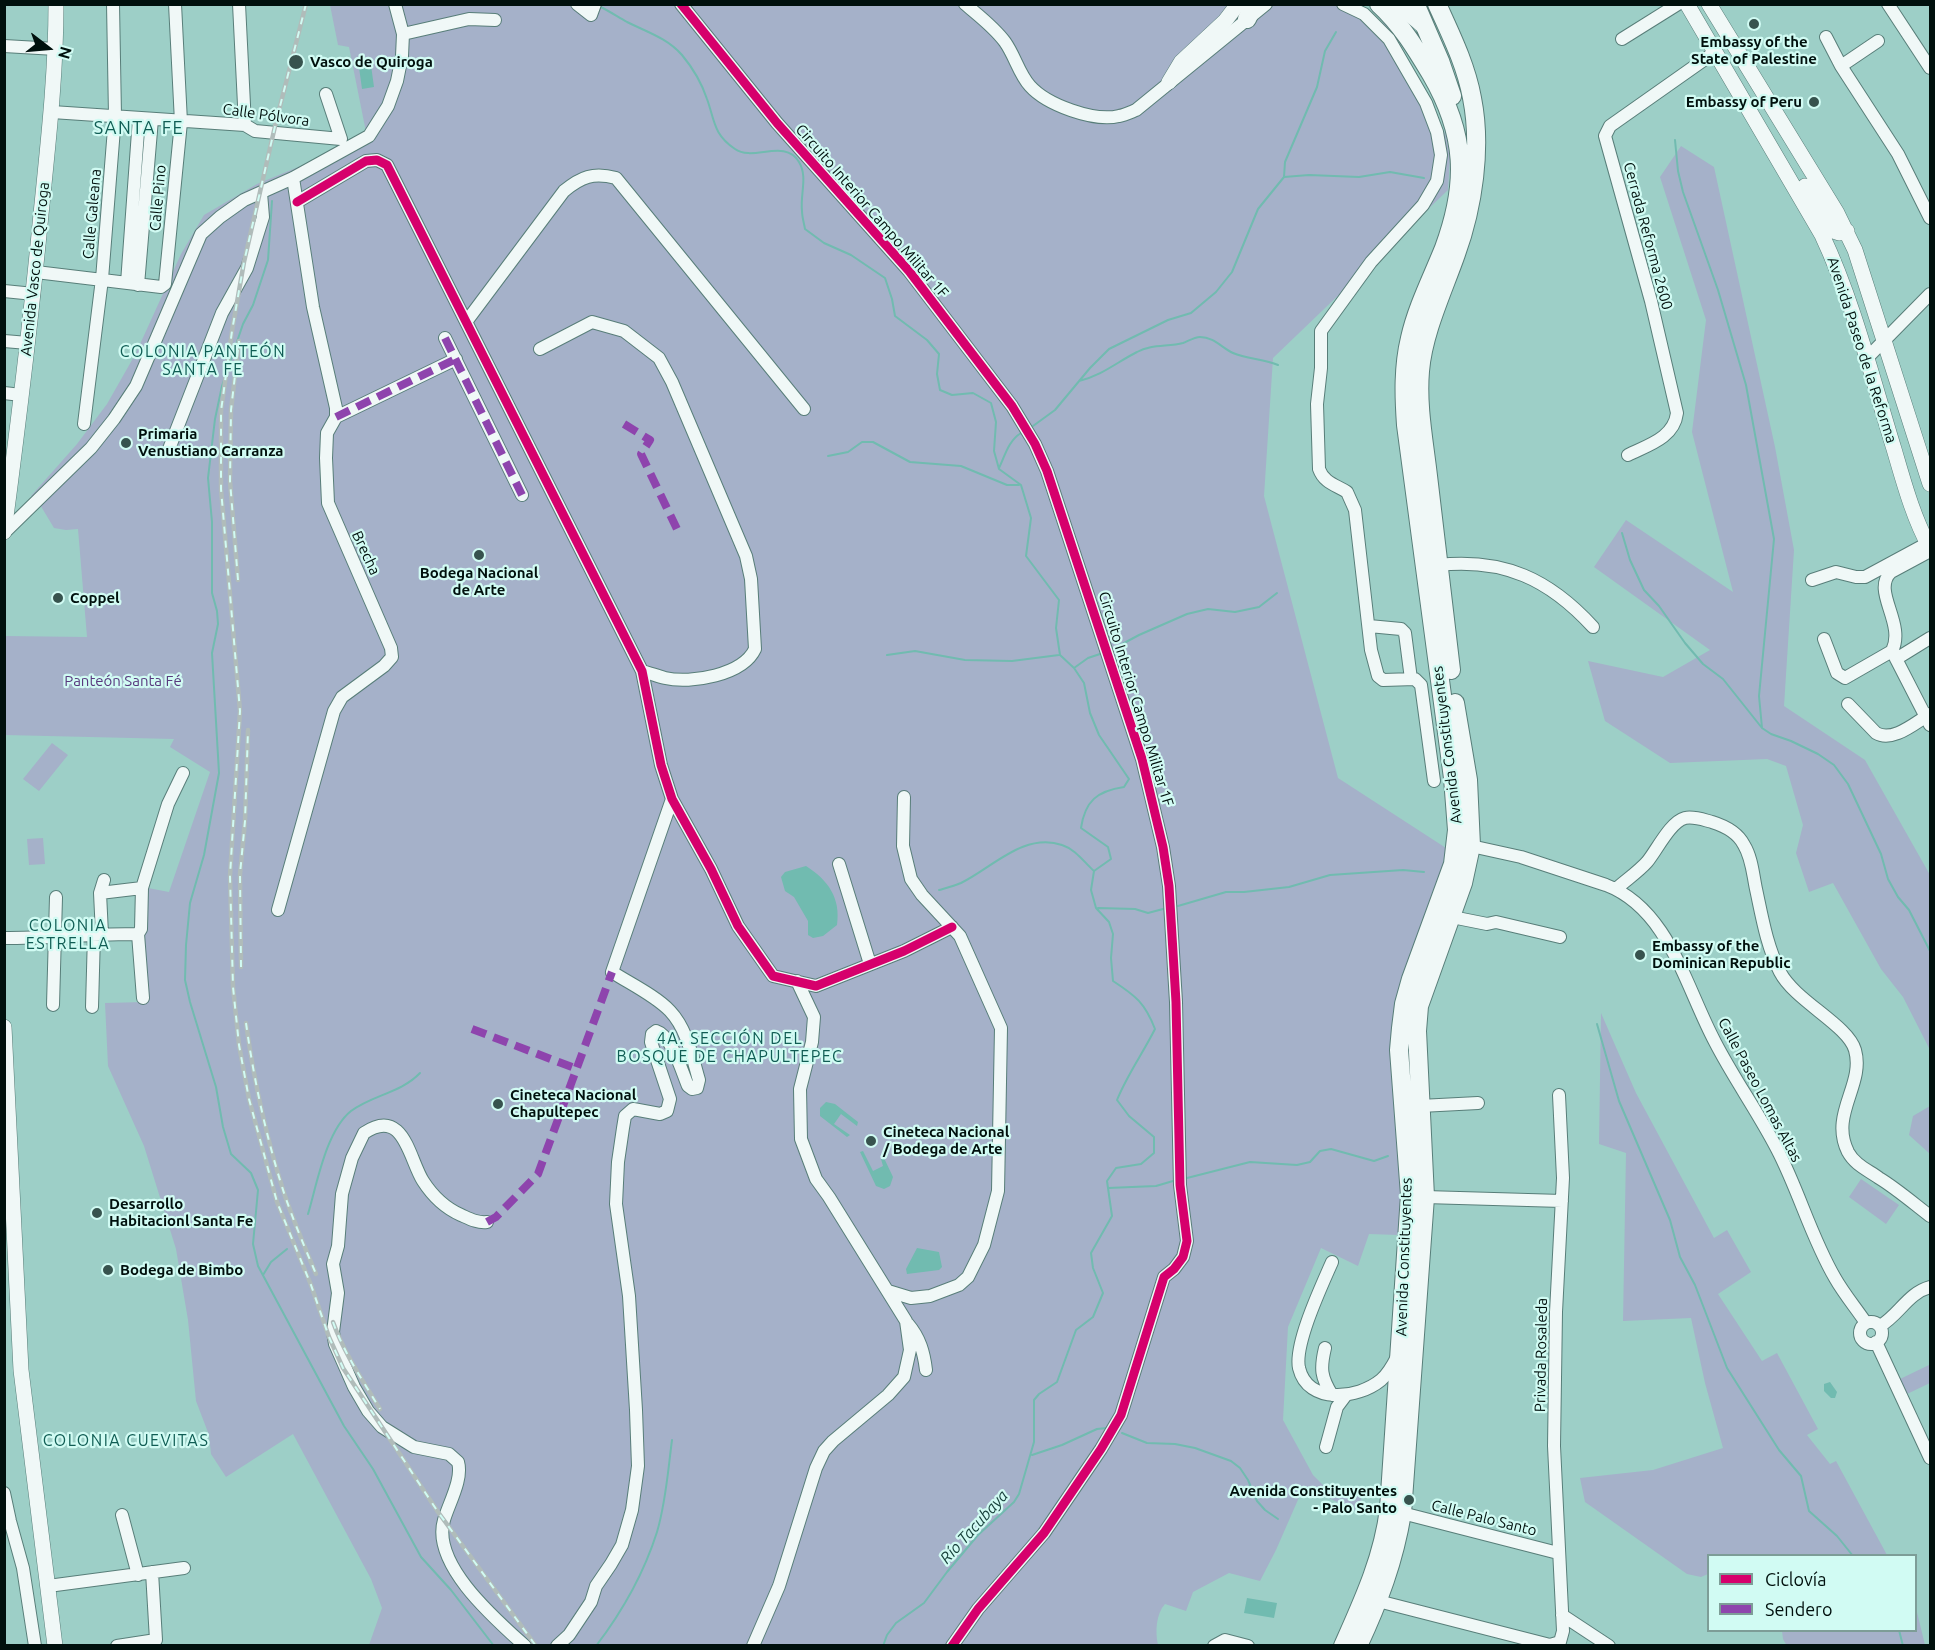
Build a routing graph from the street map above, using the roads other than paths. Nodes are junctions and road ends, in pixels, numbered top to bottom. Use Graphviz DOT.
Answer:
graph roads {
  1 [pos="57,4"];
  2 [pos="112,4"];
  3 [pos="175,4"];
  4 [pos="238,4"];
  5 [pos="395,4"];
  6 [pos="577,4"];
  7 [pos="681,4"];
  8 [pos="964,4"];
  9 [pos="1266,4"];
  10 [pos="1343,4"];
  11 [pos="1379,4"];
  12 [pos="1398,4"];
  13 [pos="1414,4"];
  14 [pos="1437,4"];
  15 [pos="1678,4"];
  16 [pos="1687,4"];
  17 [pos="1709,4"];
  18 [pos="1888,4"];
  19 [pos="1246,9"];
  20 [pos="593,10"];
  21 [pos="495,20"];
  22 [pos="1426,30"];
  23 [pos="403,34"];
  24 [pos="1826,37"];
  25 [pos="1622,39"];
  26 [pos="1878,41"];
  27 [pos="4,46"];
  28 [pos="56,49"];
  29 [pos="1715,52"];
  30 [pos="1841,66"];
  31 [pos="1725,67"];
  32 [pos="1930,68"];
  33 [pos="1169,82"];
  34 [pos="326,94"];
  35 [pos="52,112"];
  36 [pos="115,116"];
  37 [pos="139,118"];
  38 [pos="152,119"];
  39 [pos="181,122"];
  40 [pos="245,125"];
  41 [pos="1456,133"];
  42 [pos="293,178"];
  43 [pos="261,193"];
  44 [pos="297,201"];
  45 [pos="138,211"];
  46 [pos="1930,218"];
  47 [pos="1847,231"];
  48 [pos="36,272"];
  49 [pos="102,279"];
  50 [pos="132,284"];
  51 [pos="4,291"];
  52 [pos="34,294"];
  53 [pos="1930,294"];
  54 [pos="466,322"];
  55 [pos="445,338"];
  56 [pos="1885,340"];
  57 [pos="4,341"];
  58 [pos="28,343"];
  59 [pos="540,349"];
  60 [pos="1867,358"];
  61 [pos="456,359"];
  62 [pos="4,393"];
  63 [pos="21,395"];
  64 [pos="804,410"];
  65 [pos="336,417"];
  66 [pos="84,424"];
  67 [pos="169,449"];
  68 [pos="1628,455"];
  69 [pos="8,478"];
  70 [pos="1930,484"];
  71 [pos="522,495"];
  72 [pos="4,532"];
  73 [pos="1930,548"];
  74 [pos="1438,564"];
  75 [pos="1812,580"];
  76 [pos="1369,626"];
  77 [pos="1593,627"];
  78 [pos="1930,638"];
  79 [pos="1824,639"];
  80 [pos="1894,655"];
  81 [pos="642,671"];
  82 [pos="1410,679"];
  83 [pos="1848,704"];
  84 [pos="1929,718"];
  85 [pos="183,773"];
  86 [pos="1434,781"];
  87 [pos="904,797"];
  88 [pos="672,799"];
  89 [pos="1471,846"];
  90 [pos="839,864"];
  91 [pos="104,880"];
  92 [pos="142,888"];
  93 [pos="1616,889"];
  94 [pos="100,893"];
  95 [pos="56,897"];
  96 [pos="278,910"];
  97 [pos="1452,917"];
  98 [pos="952,927"];
  99 [pos="98,934"];
  100 [pos="138,934"];
  101 [pos="1560,936"];
  102 [pos="4,938"];
  103 [pos="54,938"];
  104 [pos="870,964"];
  105 [pos="797,981"];
  106 [pos="143,998"];
  107 [pos="52,1005"];
  108 [pos="92,1007"];
  109 [pos="4,1027"];
  110 [pos="6,1089"];
  111 [pos="1559,1095"];
  112 [pos="1478,1103"];
  113 [pos="1420,1106"];
  114 [pos="8,1148"];
  115 [pos="8,1186"];
  116 [pos="1425,1197"];
  117 [pos="1562,1201"];
  118 [pos="1930,1216"];
  119 [pos="487,1221"];
  120 [pos="1332,1262"];
  121 [pos="1930,1287"];
  122 [pos="888,1291"];
  123 [pos="906,1321"];
  124 [pos="1866,1323"];
  125 [pos="1880,1326"];
  126 [pos="1876,1342"];
  127 [pos="1325,1348"];
  128 [pos="1400,1354"];
  129 [pos="926,1370"];
  130 [pos="1374,1384"];
  131 [pos="1397,1394"];
  132 [pos="1332,1395"];
  133 [pos="1346,1395"];
  134 [pos="1326,1447"];
  135 [pos="1930,1458"];
  136 [pos="4,1492"];
  137 [pos="1402,1513"];
  138 [pos="122,1515"];
  139 [pos="1558,1553"];
  140 [pos="184,1568"];
  141 [pos="152,1572"];
  142 [pos="138,1575"];
  143 [pos="48,1586"];
  144 [pos="1378,1601"];
  145 [pos="1562,1616"];
  146 [pos="35,1646"];
  147 [pos="55,1646"];
  148 [pos="117,1646"];
  149 [pos="525,1646"];
  150 [pos="557,1646"];
  151 [pos="753,1646"];
  152 [pos="952,1646"];
  153 [pos="1214,1646"];
  154 [pos="1248,1646"];
  155 [pos="1343,1646"];
  156 [pos="1358,1646"];
  157 [pos="1609,1646"];
  1 -- 28 [label="main road, Avenida Vasco de Quiroga"];
  2 -- 36 [label="street, Calle Galeana"];
  3 -- 39 [label="street, Calle Pino"];
  4 -- 40 [label="street"];
  5 -- 23 [label="street"];
  6 -- 20 [label="street"];
  7 -- 152 [label="street, Circuito Interior Campo Militar 1F"];
  8 -- 33 [label="street"];
  9 -- 19 [label="street"];
  10 -- 76 [label="street"];
  11 -- 41 [label="highway, Avenida Constituyentes"];
  12 -- 22 [label="main road"];
  13 -- 22 [label="highway"];
  14 -- 74 [label="highway, Avenida Constituyentes"];
  15 -- 25 [label="street"];
  16 -- 29 [label="main road, Avenida Paseo de la Reforma"];
  17 -- 47 [label="main road, Avenida Paseo de la Reforma"];
  18 -- 32 [label="street"];
  19 -- 33 [label="main road"];
  21 -- 23 [label="street"];
  22 -- 41 [label="highway"];
  23 -- 42 [label="street"];
  24 -- 30 [label="street"];
  26 -- 30 [label="street"];
  27 -- 28 [label="street"];
  28 -- 35 [label="main road, Avenida Vasco de Quiroga"];
  29 -- 31 [label="main road, Avenida Paseo de la Reforma"];
  29 -- 68 [label="street, Cerrada Reforma 2600"];
  30 -- 46 [label="street"];
  31 -- 47 [label="main road"];
  31 -- 60 [label="main road, Avenida Paseo de la Reforma"];
  34 -- 40 [label="street, Calle Pólvora"];
  35 -- 36 [label="street, Calle Pólvora"];
  35 -- 48 [label="main road, Avenida Vasco de Quiroga"];
  36 -- 37 [label="street, Calle Pólvora"];
  36 -- 49 [label="street, Calle Galeana"];
  37 -- 38 [label="street, Calle Pólvora"];
  37 -- 45 [label="street"];
  38 -- 39 [label="street, Calle Pólvora"];
  38 -- 45 [label="street"];
  39 -- 40 [label="street, Calle Pólvora"];
  39 -- 50 [label="street, Calle Pino"];
  41 -- 128 [label="highway, Avenida Constituyentes"];
  42 -- 43 [label="street"];
  42 -- 44 [label="street, Brecha"];
  43 -- 67 [label="street"];
  43 -- 72 [label="street"];
  44 -- 54 [label="street"];
  44 -- 65 [label="street, Brecha"];
  45 -- 50 [label="street"];
  47 -- 56 [label="main road, Avenida Paseo de la Reforma"];
  48 -- 49 [label="street"];
  48 -- 52 [label="main road, Avenida Vasco de Quiroga"];
  49 -- 50 [label="street"];
  49 -- 66 [label="street, Calle Galeana"];
  51 -- 52 [label="street"];
  52 -- 58 [label="main road, Avenida Vasco de Quiroga"];
  53 -- 56 [label="street"];
  54 -- 64 [label="street"];
  54 -- 81 [label="street"];
  55 -- 61 [label="street"];
  56 -- 60 [label="street"];
  56 -- 70 [label="main road, Avenida Paseo de la Reforma"];
  57 -- 58 [label="street"];
  58 -- 63 [label="main road, Avenida Vasco de Quiroga"];
  59 -- 81 [label="street"];
  60 -- 73 [label="main road, Avenida Paseo de la Reforma"];
  61 -- 65 [label="street"];
  61 -- 71 [label="street"];
  62 -- 63 [label="street"];
  63 -- 69 [label="main road, Avenida Vasco de Quiroga"];
  65 -- 96 [label="street, Brecha"];
  69 -- 72 [label="main road, Avenida Vasco de Quiroga"];
  73 -- 75 [label="street"];
  73 -- 80 [label="street"];
  74 -- 77 [label="street"];
  74 -- 89 [label="highway, Avenida Constituyentes"];
  76 -- 82 [label="street"];
  76 -- 82 [label="street"];
  78 -- 80 [label="street"];
  79 -- 80 [label="street"];
  80 -- 84 [label="street"];
  81 -- 88 [label="street"];
  82 -- 86 [label="street"];
  83 -- 84 [label="street"];
  85 -- 92 [label="street"];
  87 -- 98 [label="street"];
  88 -- 105 [label="street"];
  88 -- 150 [label="street"];
  89 -- 93 [label="street, Calle Paseo Lomas Altas"];
  89 -- 97 [label="highway, Avenida Constituyentes"];
  90 -- 104 [label="street"];
  91 -- 94 [label="street"];
  92 -- 94 [label="street"];
  92 -- 100 [label="street"];
  93 -- 118 [label="street"];
  93 -- 124 [label="street, Calle Paseo Lomas Altas"];
  94 -- 99 [label="street"];
  95 -- 103 [label="street"];
  97 -- 101 [label="street"];
  97 -- 113 [label="highway, Avenida Constituyentes"];
  98 -- 104 [label="street"];
  98 -- 122 [label="street"];
  99 -- 100 [label="street"];
  99 -- 103 [label="street"];
  99 -- 108 [label="street"];
  100 -- 106 [label="street"];
  102 -- 103 [label="street"];
  103 -- 107 [label="street"];
  104 -- 105 [label="street"];
  105 -- 122 [label="street"];
  109 -- 110 [label="main road"];
  110 -- 114 [label="main road"];
  111 -- 117 [label="street, Privada Rosaleda"];
  112 -- 113 [label="street"];
  113 -- 116 [label="highway, Avenida Constituyentes"];
  114 -- 115 [label="main road"];
  115 -- 143 [label="main road"];
  116 -- 117 [label="street"];
  116 -- 137 [label="highway, Avenida Constituyentes"];
  117 -- 139 [label="street, Privada Rosaleda"];
  119 -- 149 [label="street"];
  120 -- 132 [label="street"];
  121 -- 125 [label="street"];
  122 -- 123 [label="street"];
  123 -- 129 [label="street"];
  123 -- 151 [label="street"];
  124 -- 125 [label="street"];
  124 -- 126 [label="street"];
  125 -- 126 [label="street"];
  126 -- 135 [label="street"];
  127 -- 132 [label="street"];
  128 -- 130 [label="street"];
  128 -- 131 [label="highway, Avenida Constituyentes"];
  130 -- 131 [label="street"];
  130 -- 133 [label="street"];
  131 -- 155 [label="highway, Avenida Constituyentes"];
  132 -- 133 [label="street"];
  133 -- 134 [label="street"];
  136 -- 146 [label="street"];
  137 -- 139 [label="street, Calle Palo Santo"];
  137 -- 144 [label="highway, Avenida Constituyentes"];
  138 -- 142 [label="street"];
  139 -- 145 [label="street, Privada Rosaleda"];
  140 -- 141 [label="street"];
  141 -- 142 [label="street"];
  141 -- 148 [label="street"];
  142 -- 143 [label="street"];
  143 -- 147 [label="main road"];
  144 -- 145 [label="street, Privada Rosaleda"];
  144 -- 156 [label="highway, Avenida Constituyentes"];
  145 -- 157 [label="street"];
  153 -- 154 [label="street"];
}
